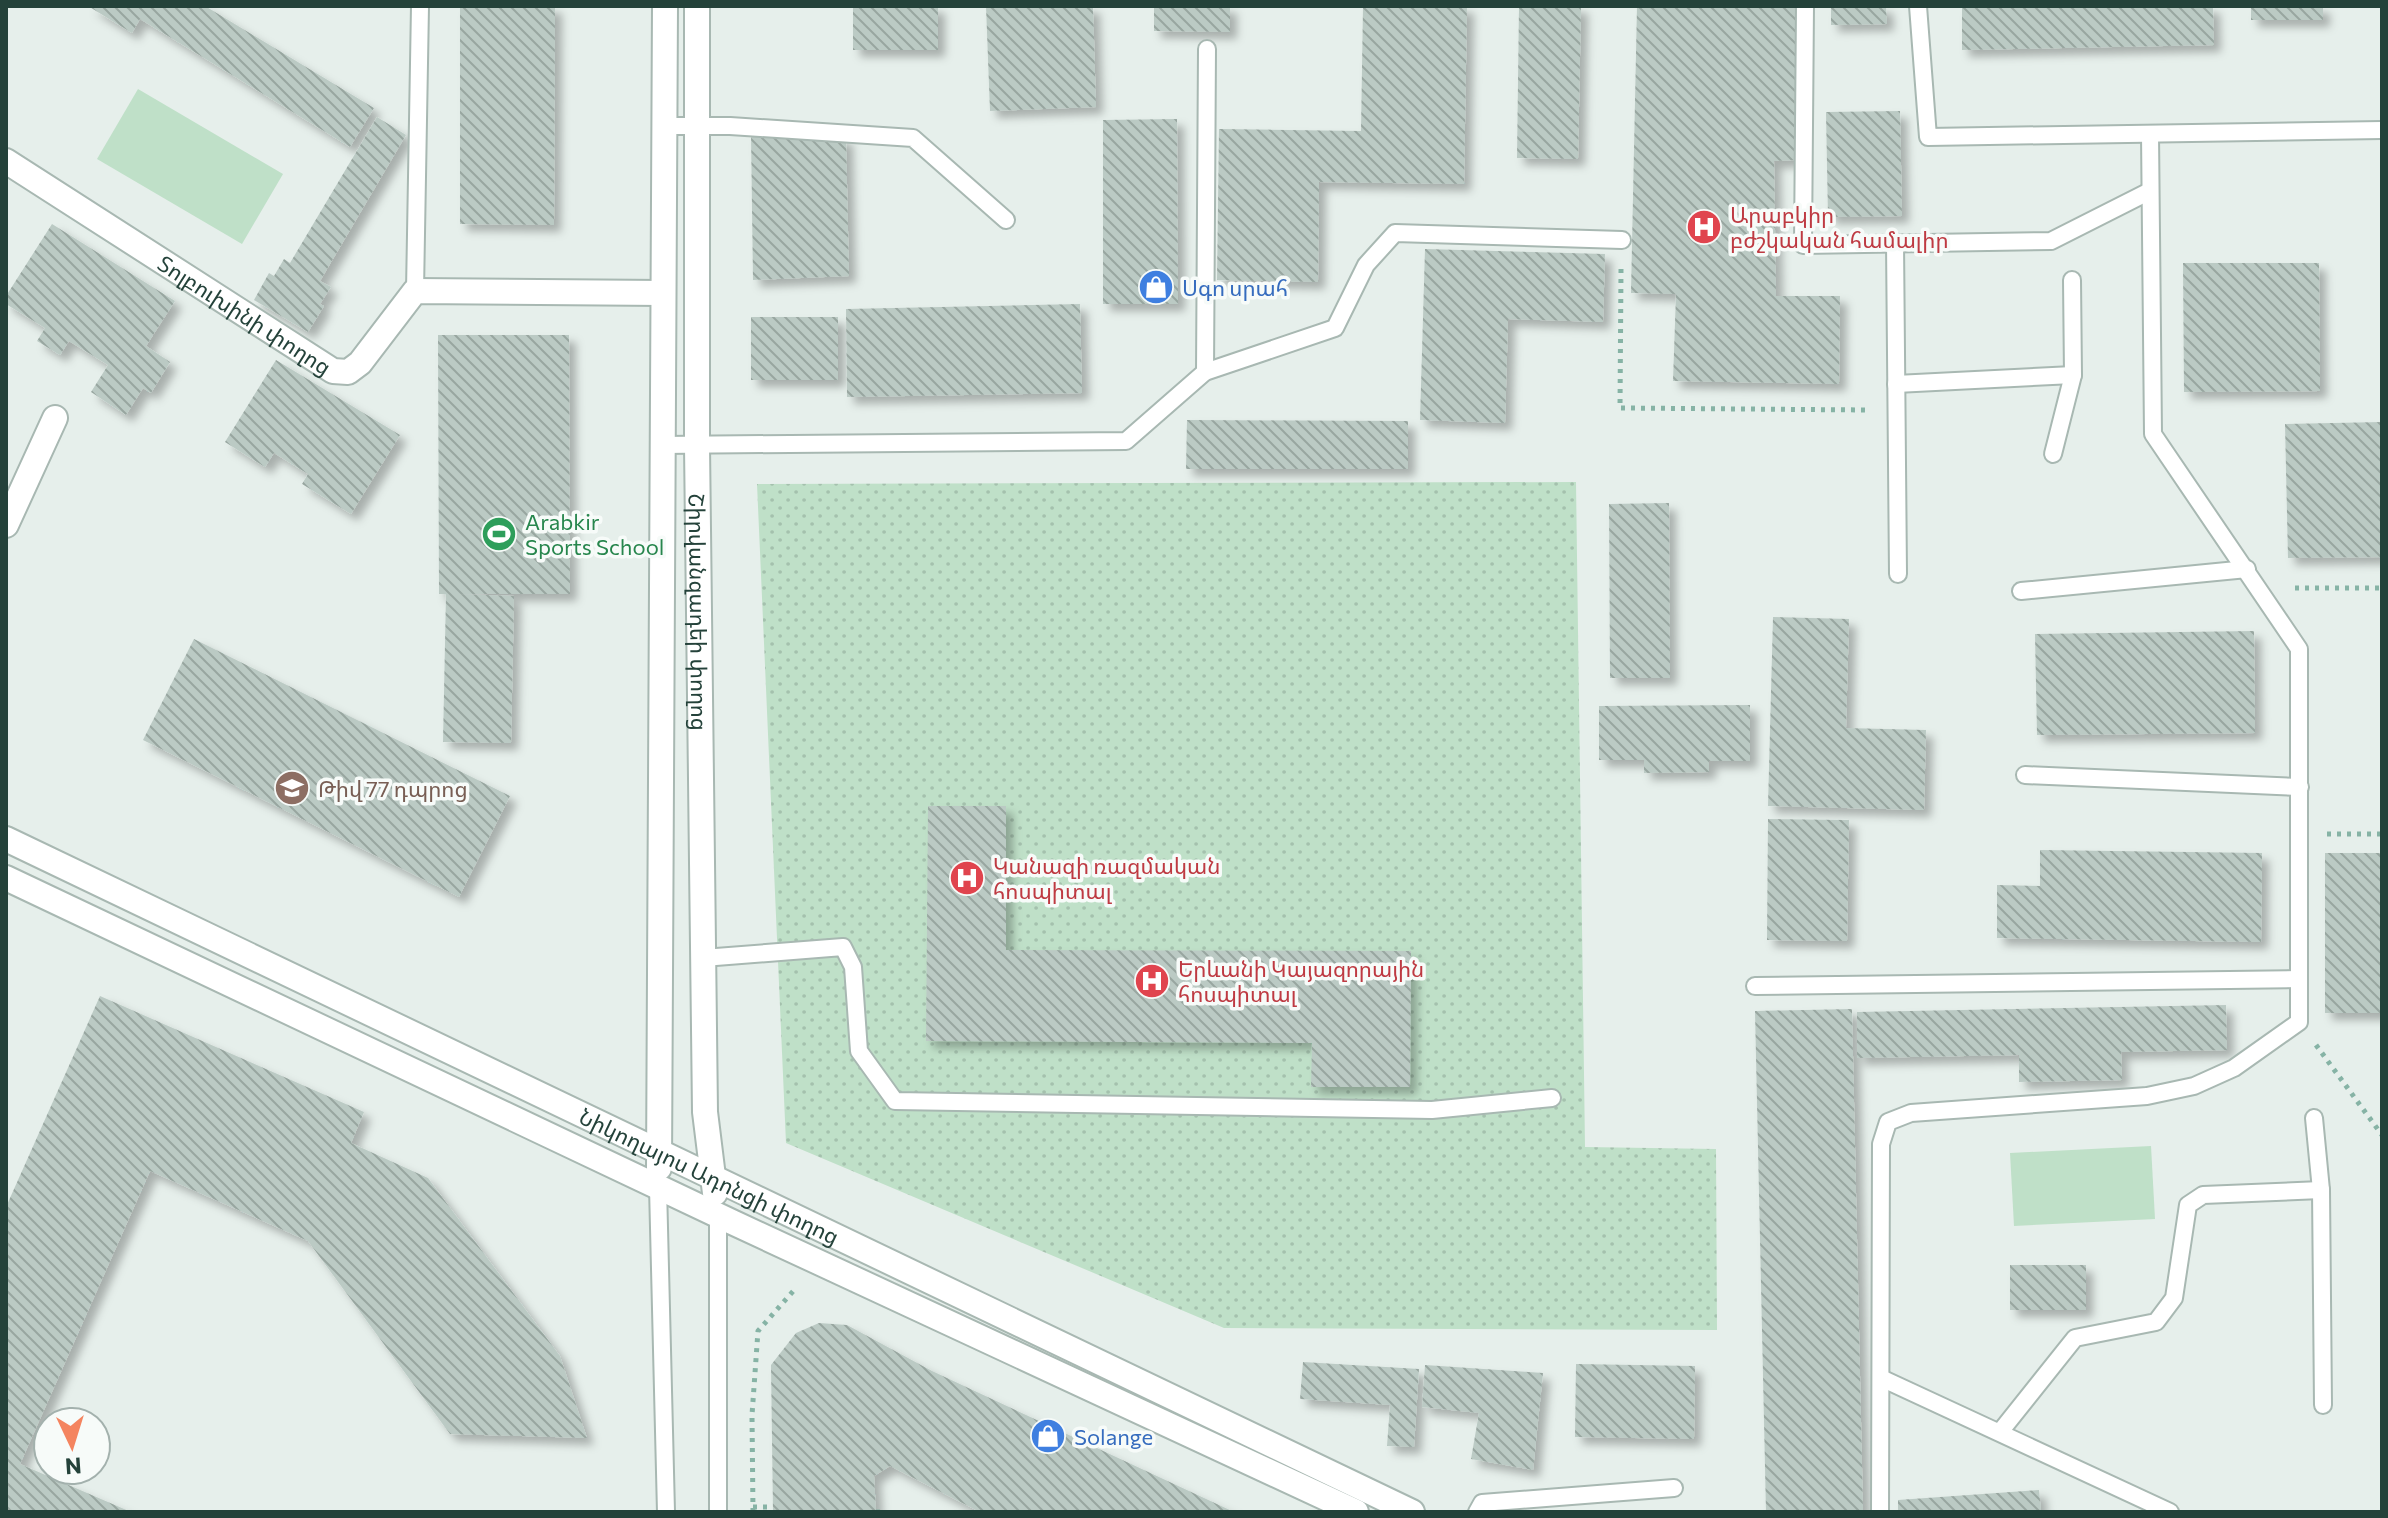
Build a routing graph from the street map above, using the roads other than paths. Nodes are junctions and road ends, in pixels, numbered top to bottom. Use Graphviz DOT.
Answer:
graph roads {
  1 [pos="420,6"];
  2 [pos="665,6"];
  3 [pos="697,6"];
  4 [pos="1805,6"];
  5 [pos="1918,6"];
  6 [pos="1207,49"];
  7 [pos="664,126"];
  8 [pos="696,126"];
  9 [pos="2382,130"];
  10 [pos="2150,134"];
  11 [pos="6,161"];
  12 [pos="2150,191"];
  13 [pos="1006,220"];
  14 [pos="1622,240"];
  15 [pos="1895,242"];
  16 [pos="2072,280"];
  17 [pos="415,291"];
  18 [pos="663,293"];
  19 [pos="1205,372"];
  20 [pos="2073,375"];
  21 [pos="1896,384"];
  22 [pos="55,418"];
  23 [pos="662,445"];
  24 [pos="697,446"];
  25 [pos="2053,454"];
  26 [pos="6,525"];
  27 [pos="2247,569"];
  28 [pos="1898,574"];
  29 [pos="2021,591"];
  30 [pos="2025,775"];
  31 [pos="2300,787"];
  32 [pos="6,839"];
  33 [pos="6,878"];
  34 [pos="703,958"];
  35 [pos="2299,979"];
  36 [pos="1755,986"];
  37 [pos="1552,1098"];
  38 [pos="2314,1118"];
  39 [pos="660,1153"];
  40 [pos="713,1180"];
  41 [pos="658,1187"];
  42 [pos="2321,1190"];
  43 [pos="718,1215"];
  44 [pos="1881,1378"];
  45 [pos="2323,1405"];
  46 [pos="2000,1432"];
  47 [pos="1674,1488"];
  48 [pos="666,1512"];
  49 [pos="718,1512"];
  50 [pos="1356,1512"];
  51 [pos="1412,1512"];
  52 [pos="1477,1512"];
  53 [pos="1880,1512"];
  54 [pos="2170,1512"];
  1 -- 17 [label="lane"];
  2 -- 7 [label="street, Շիրվանզադեի փողոց"];
  3 -- 8 [label="street, Շիրվանզադեի փողոց"];
  4 -- 15 [label="lane"];
  5 -- 10 [label="lane"];
  6 -- 19 [label="lane"];
  7 -- 8 [label="lane"];
  7 -- 18 [label="street, Շիրվանզադեի փողոց"];
  8 -- 13 [label="lane"];
  8 -- 24 [label="street, Շիրվանզադեի փողոց"];
  9 -- 10 [label="lane"];
  10 -- 12 [label="lane"];
  11 -- 17 [label="street, Տոլբուխինի փողոց"];
  12 -- 15 [label="lane"];
  12 -- 27 [label="lane"];
  14 -- 19 [label="lane"];
  15 -- 21 [label="lane"];
  16 -- 20 [label="lane"];
  17 -- 18 [label="street"];
  18 -- 23 [label="street, Շիրվանզադեի փողոց"];
  19 -- 24 [label="lane"];
  20 -- 21 [label="lane"];
  20 -- 25 [label="lane"];
  21 -- 28 [label="lane"];
  22 -- 26 [label="street"];
  23 -- 24 [label="lane"];
  23 -- 39 [label="street, Շիրվանզադեի փողոց"];
  24 -- 34 [label="street, Շիրվանզադեի փողոց"];
  27 -- 29 [label="lane"];
  27 -- 31 [label="lane"];
  30 -- 31 [label="lane"];
  31 -- 35 [label="lane"];
  32 -- 39 [label="street, Նիկողայոս Ադոնցի փողոց"];
  33 -- 41 [label="street, Նիկողայոս Ադոնցի փողոց"];
  34 -- 37 [label="lane"];
  34 -- 40 [label="street, Շիրվանզադեի փողոց"];
  35 -- 36 [label="lane"];
  35 -- 44 [label="lane"];
  38 -- 42 [label="lane"];
  39 -- 40 [label="street, Նիկողայոս Ադոնցի փողոց"];
  39 -- 41 [label="street, Շիրվանզադեի փողոց"];
  40 -- 43 [label="street, Շիրվանզադեի փողոց"];
  40 -- 51 [label="street, Նիկողայոս Ադոնցի փողոց"];
  41 -- 43 [label="street, Նիկողայոս Ադոնցի փողոց"];
  41 -- 48 [label="lane"];
  42 -- 45 [label="lane"];
  42 -- 46 [label="lane"];
  43 -- 49 [label="lane"];
  43 -- 50 [label="street, Նիկողայոս Ադոնցի փողոց"];
  44 -- 46 [label="lane"];
  44 -- 53 [label="lane"];
  46 -- 54 [label="lane"];
  47 -- 52 [label="lane"];
}
